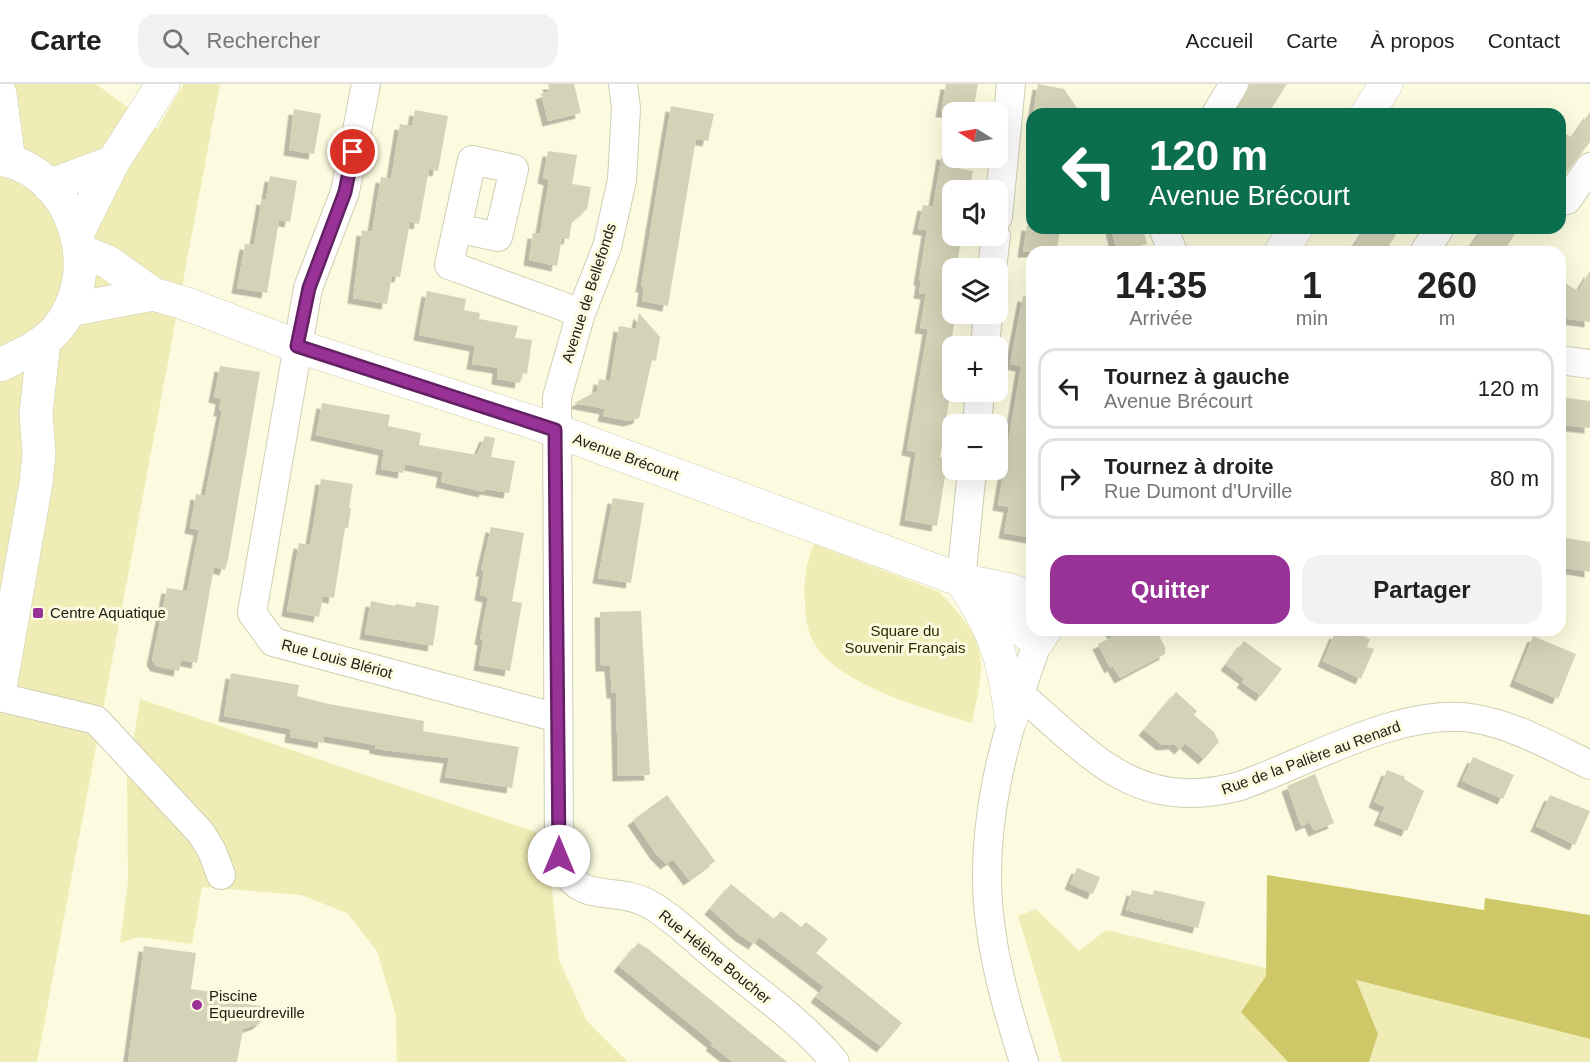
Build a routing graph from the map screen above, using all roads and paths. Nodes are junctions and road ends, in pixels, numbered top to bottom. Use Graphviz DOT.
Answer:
graph roads {
  1 [pos="163,84"];
  2 [pos="366,84"];
  3 [pos="623,84"];
  4 [pos="1011,84"];
  5 [pos="1386,84"];
  6 [pos="0,94"];
  7 [pos="1371,108"];
  8 [pos="5,160"];
  9 [pos="113,162"];
  10 [pos="1590,167"];
  11 [pos="1002,180"];
  12 [pos="49,186"];
  13 [pos="1566,200"];
  14 [pos="457,228"];
  15 [pos="79,243"];
  16 [pos="153,294"];
  17 [pos="69,310"];
  18 [pos="580,313"];
  19 [pos="44,341"];
  20 [pos="297,346"];
  21 [pos="1566,361"];
  22 [pos="1590,364"];
  23 [pos="0,365"];
  24 [pos="0,374"];
  25 [pos="36,413"];
  26 [pos="555,430"];
  27 [pos="971,480"];
  28 [pos="961,580"];
  29 [pos="1026,597"];
  30 [pos="1026,629"];
  31 [pos="1041,636"];
  32 [pos="0,688"];
  33 [pos="0,697"];
  34 [pos="1015,706"];
  35 [pos="558,718"];
  36 [pos="1590,765"];
  37 [pos="559,856"];
  38 [pos="220,875"];
  39 [pos="835,1062"];
  40 [pos="1024,1062"];
  1 -- 9 [label="main road"];
  2 -- 20 [label="street, Rue Louis Blériot"];
  3 -- 18 [label="street, Avenue de Bellefonds"];
  4 -- 11 [label="street"];
  5 -- 7 [label="main road"];
  6 -- 8 [label="main road"];
  8 -- 12 [label="main road"];
  9 -- 12 [label="main road"];
  9 -- 15 [label="main road"];
  10 -- 13 [label="street"];
  12 -- 15 [label="main road"];
  14 -- 18 [label="street"];
  15 -- 16 [label="main road, Avenue Brécourt"];
  15 -- 17 [label="main road"];
  16 -- 17 [label="main road, Avenue Brécourt"];
  16 -- 20 [label="main road, Avenue Brécourt"];
  17 -- 19 [label="main road"];
  18 -- 26 [label="street, Avenue de Bellefonds"];
  19 -- 23 [label="main road"];
  19 -- 25 [label="main road"];
  20 -- 26 [label="main road, Avenue Brécourt"];
  20 -- 35 [label="street, Rue Louis Blériot"];
  21 -- 22 [label="street"];
  24 -- 25 [label="main road"];
  25 -- 32 [label="main road"];
  26 -- 28 [label="main road, Avenue Brécourt"];
  26 -- 35 [label="street, Avenue de Bellefonds"];
  27 -- 28 [label="street"];
  28 -- 29 [label="main road, Avenue Brécourt"];
  28 -- 30 [label="main road, Avenue Brécourt"];
  28 -- 34 [label="main road"];
  31 -- 34 [label="street"];
  33 -- 38 [label="street"];
  34 -- 36 [label="street, Rue de la Palière au Renard"];
  34 -- 40 [label="street"];
  35 -- 37 [label="street, Avenue de Bellefonds"];
  37 -- 39 [label="street, Rue Hélène Boucher"];
}
